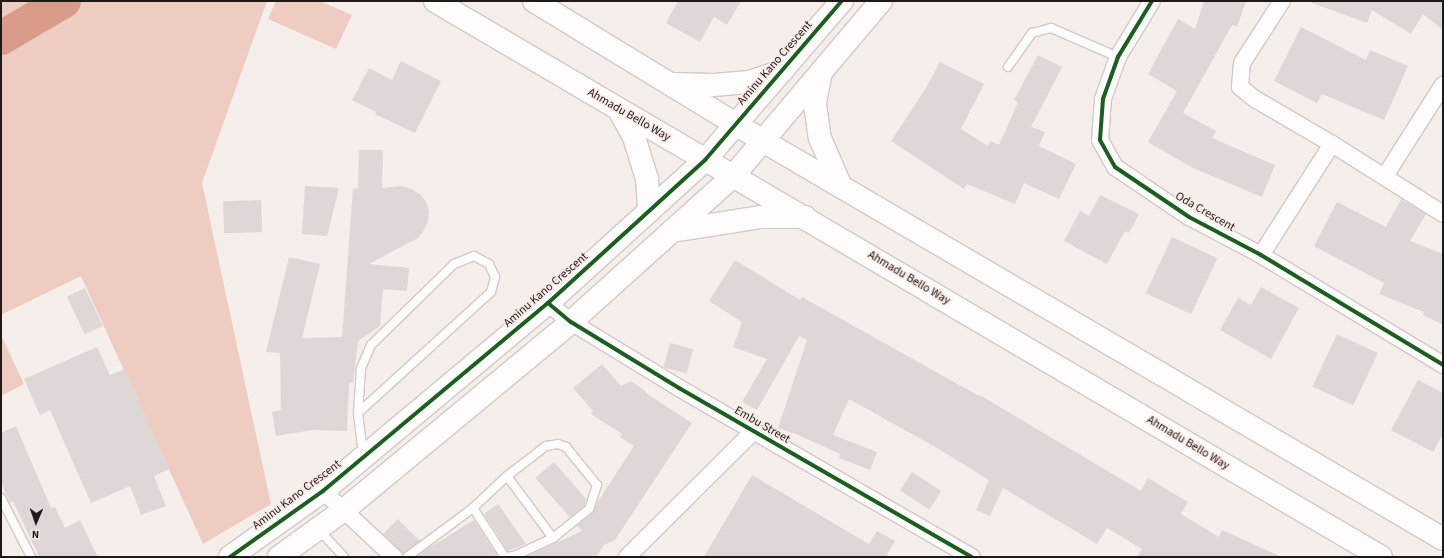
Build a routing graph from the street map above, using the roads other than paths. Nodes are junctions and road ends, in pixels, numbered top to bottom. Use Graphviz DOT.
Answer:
graph roads {
  1 [pos="435,1"];
  2 [pos="534,1"];
  3 [pos="842,1"];
  4 [pos="881,1"];
  5 [pos="1152,1"];
  6 [pos="1282,1"];
  7 [pos="1118,57"];
  8 [pos="1008,67"];
  9 [pos="782,70"];
  10 [pos="821,72"];
  11 [pos="670,84"];
  12 [pos="1443,85"];
  13 [pos="618,109"];
  14 [pos="736,124"];
  15 [pos="763,141"];
  16 [pos="1332,144"];
  17 [pos="705,160"];
  18 [pos="734,175"];
  19 [pos="1385,176"];
  20 [pos="841,187"];
  21 [pos="649,211"];
  22 [pos="1443,214"];
  23 [pos="805,217"];
  24 [pos="672,231"];
  25 [pos="1261,255"];
  26 [pos="548,303"];
  27 [pos="571,322"];
  28 [pos="1443,365"];
  29 [pos="358,413"];
  30 [pos="753,432"];
  31 [pos="364,457"];
  32 [pos="507,476"];
  33 [pos="323,491"];
  34 [pos="1,498"];
  35 [pos="473,508"];
  36 [pos="344,510"];
  37 [pos="318,528"];
  38 [pos="553,538"];
  39 [pos="1443,539"];
  40 [pos="31,557"];
  41 [pos="230,557"];
  42 [pos="278,557"];
  43 [pos="344,557"];
  44 [pos="394,557"];
  45 [pos="407,557"];
  46 [pos="627,557"];
  47 [pos="972,557"];
  48 [pos="1381,557"];
  1 -- 13 [label="main road, Ahmadu Bello Way"];
  2 -- 11 [label="main road"];
  3 -- 9 [label="main road, Aminu Kano Crescent"];
  4 -- 10 [label="main road"];
  5 -- 7 [label="street, Oda Crescent"];
  6 -- 16 [label="street"];
  7 -- 8 [label="lane"];
  7 -- 25 [label="street, Oda Crescent"];
  9 -- 11 [label="main road"];
  9 -- 14 [label="main road, Aminu Kano Crescent"];
  10 -- 15 [label="main road"];
  10 -- 20 [label="main road"];
  11 -- 14 [label="main road"];
  12 -- 19 [label="street"];
  13 -- 17 [label="main road, Ahmadu Bello Way"];
  13 -- 21 [label="main road"];
  14 -- 15 [label="main road"];
  14 -- 17 [label="main road, Aminu Kano Crescent"];
  15 -- 18 [label="main road"];
  15 -- 20 [label="main road"];
  16 -- 19 [label="street"];
  16 -- 25 [label="street"];
  17 -- 18 [label="main road, Ahmadu Bello Way"];
  17 -- 21 [label="main road, Aminu Kano Crescent"];
  18 -- 23 [label="main road, Ahmadu Bello Way"];
  18 -- 24 [label="main road"];
  19 -- 22 [label="street"];
  20 -- 39 [label="main road"];
  21 -- 26 [label="main road, Aminu Kano Crescent"];
  23 -- 24 [label="main road"];
  23 -- 48 [label="main road, Ahmadu Bello Way"];
  24 -- 27 [label="main road"];
  25 -- 28 [label="street, Oda Crescent"];
  26 -- 27 [label="street, Embu Street"];
  26 -- 31 [label="main road, Aminu Kano Crescent"];
  27 -- 30 [label="street, Embu Street"];
  27 -- 36 [label="main road"];
  29 -- 29 [label="lane"];
  29 -- 31 [label="lane"];
  30 -- 46 [label="street"];
  30 -- 47 [label="street, Embu Street"];
  31 -- 33 [label="main road, Aminu Kano Crescent"];
  32 -- 35 [label="lane"];
  32 -- 38 [label="lane"];
  32 -- 38 [label="lane"];
  33 -- 36 [label="street"];
  33 -- 41 [label="main road, Aminu Kano Crescent"];
  34 -- 40 [label="lane"];
  35 -- 38 [label="lane"];
  35 -- 45 [label="lane"];
  36 -- 37 [label="main road"];
  36 -- 44 [label="street"];
  37 -- 42 [label="main road"];
  37 -- 43 [label="lane"];
}
